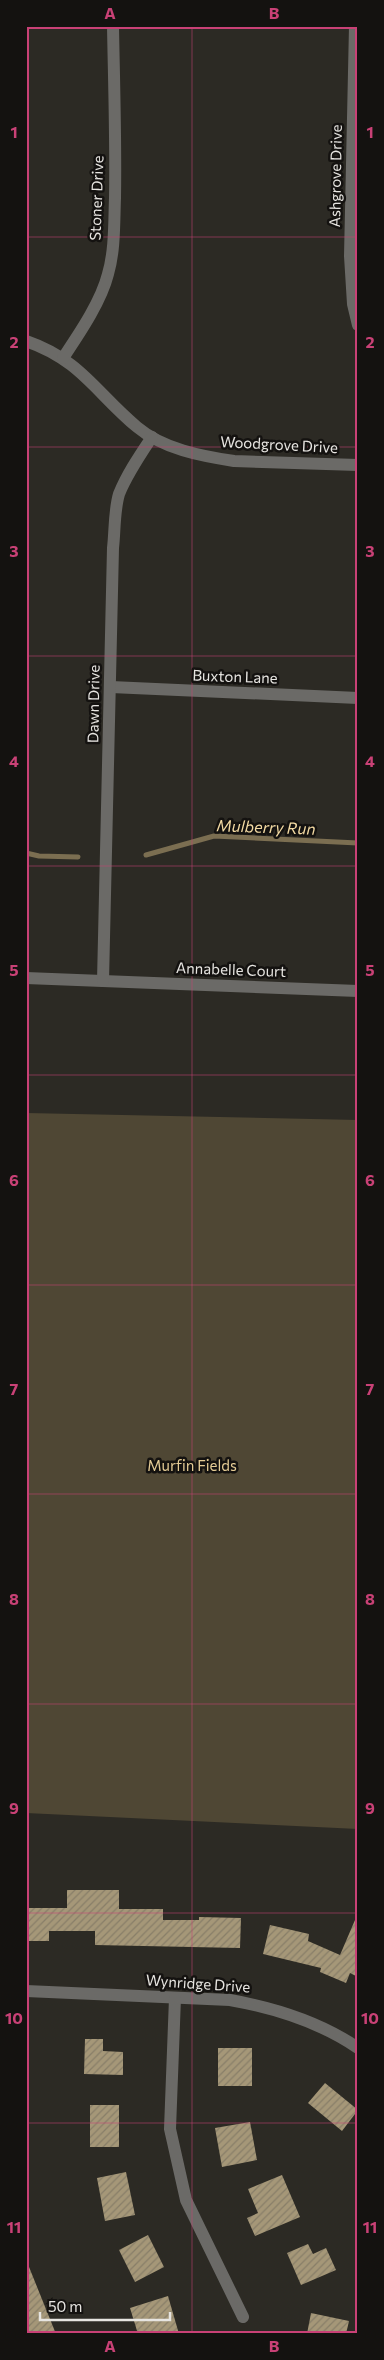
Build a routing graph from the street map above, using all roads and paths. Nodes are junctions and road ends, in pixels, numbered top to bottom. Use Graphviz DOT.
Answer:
graph roads {
  1 [pos="113,26"];
  2 [pos="355,26"];
  3 [pos="358,325"];
  4 [pos="26,341"];
  5 [pos="63,358"];
  6 [pos="152,437"];
  7 [pos="358,465"];
  8 [pos="111,688"];
  9 [pos="358,698"];
  10 [pos="26,978"];
  11 [pos="103,981"];
  12 [pos="358,991"];
  13 [pos="26,1991"];
  14 [pos="176,1998"];
  15 [pos="358,2048"];
  16 [pos="243,2318"];
  1 -- 5 [label="street, Stoner Drive"];
  2 -- 3 [label="street, Ashgrove Drive"];
  4 -- 5 [label="street, Woodgrove Drive"];
  5 -- 6 [label="street, Woodgrove Drive"];
  6 -- 7 [label="street, Woodgrove Drive"];
  6 -- 8 [label="street, Dawn Drive"];
  8 -- 9 [label="street, Buxton Lane"];
  8 -- 11 [label="street, Dawn Drive"];
  10 -- 11 [label="street, Annabelle Court"];
  11 -- 12 [label="street, Annabelle Court"];
  13 -- 14 [label="street, Wynridge Drive"];
  14 -- 15 [label="street, Wynridge Drive"];
  14 -- 16 [label="street"];
}
